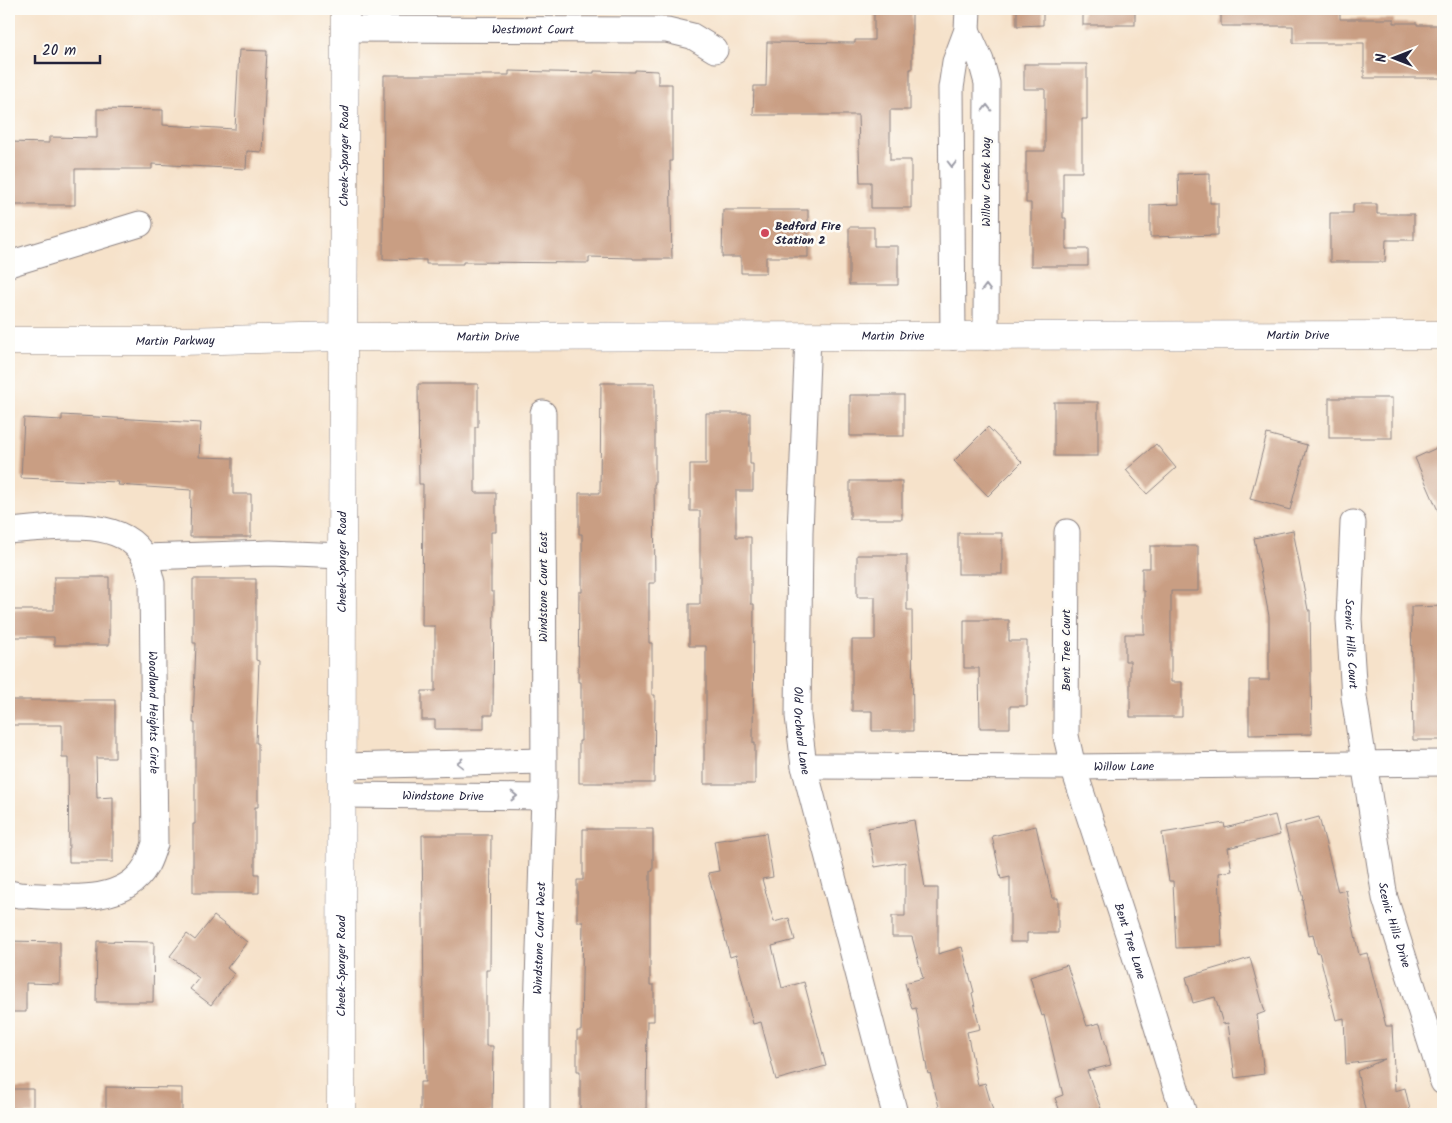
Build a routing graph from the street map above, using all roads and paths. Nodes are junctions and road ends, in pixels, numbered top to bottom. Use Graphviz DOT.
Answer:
graph roads {
  1 [pos="345,19"];
  2 [pos="968,19"];
  3 [pos="715,50"];
  4 [pos="140,224"];
  5 [pos="9,264"];
  6 [pos="1443,335"];
  7 [pos="808,336"];
  8 [pos="343,337"];
  9 [pos="953,337"];
  10 [pos="986,337"];
  11 [pos="9,341"];
  12 [pos="544,413"];
  13 [pos="1353,523"];
  14 [pos="9,531"];
  15 [pos="1067,532"];
  16 [pos="342,556"];
  17 [pos="144,557"];
  18 [pos="544,761"];
  19 [pos="1443,763"];
  20 [pos="1364,764"];
  21 [pos="343,766"];
  22 [pos="804,766"];
  23 [pos="1073,767"];
  24 [pos="343,795"];
  25 [pos="544,796"];
  26 [pos="9,893"];
  27 [pos="1443,1082"];
  28 [pos="342,1114"];
  29 [pos="537,1114"];
  30 [pos="895,1114"];
  31 [pos="1184,1114"];
  1 -- 3 [label="street, Westmont Court"];
  1 -- 8 [label="street, Cheek-Sparger Road"];
  2 -- 9 [label="street, Willow Creek Way, one-way"];
  10 -- 2 [label="street, Willow Creek Way, one-way"];
  4 -- 5 [label="street"];
  6 -- 10 [label="street, Martin Drive"];
  7 -- 8 [label="street, Martin Drive"];
  7 -- 9 [label="street, Martin Drive"];
  7 -- 22 [label="street, Old Orchard Lane"];
  8 -- 11 [label="street, Martin Parkway"];
  8 -- 16 [label="street, Cheek-Sparger Road"];
  9 -- 10 [label="street, Martin Drive"];
  12 -- 18 [label="street, Windstone Court East"];
  13 -- 20 [label="street, Scenic Hills Court"];
  14 -- 17 [label="street, Woodland Heights Circle"];
  15 -- 23 [label="street, Bent Tree Court"];
  16 -- 17 [label="street"];
  16 -- 21 [label="street, Cheek-Sparger Road"];
  17 -- 26 [label="street, Woodland Heights Circle"];
  18 -- 21 [label="street, one-way"];
  18 -- 25 [label="street, Windstone Court West"];
  19 -- 20 [label="street, Willow Lane"];
  20 -- 23 [label="street, Willow Lane"];
  20 -- 27 [label="street, Scenic Hills Drive"];
  21 -- 24 [label="street, Cheek-Sparger Road"];
  22 -- 23 [label="street, Willow Lane"];
  22 -- 30 [label="street, Old Orchard Lane"];
  23 -- 31 [label="street, Bent Tree Lane"];
  24 -- 25 [label="street, Windstone Drive, one-way"];
  24 -- 28 [label="street, Cheek-Sparger Road"];
  25 -- 29 [label="street, Windstone Court West"];
}
